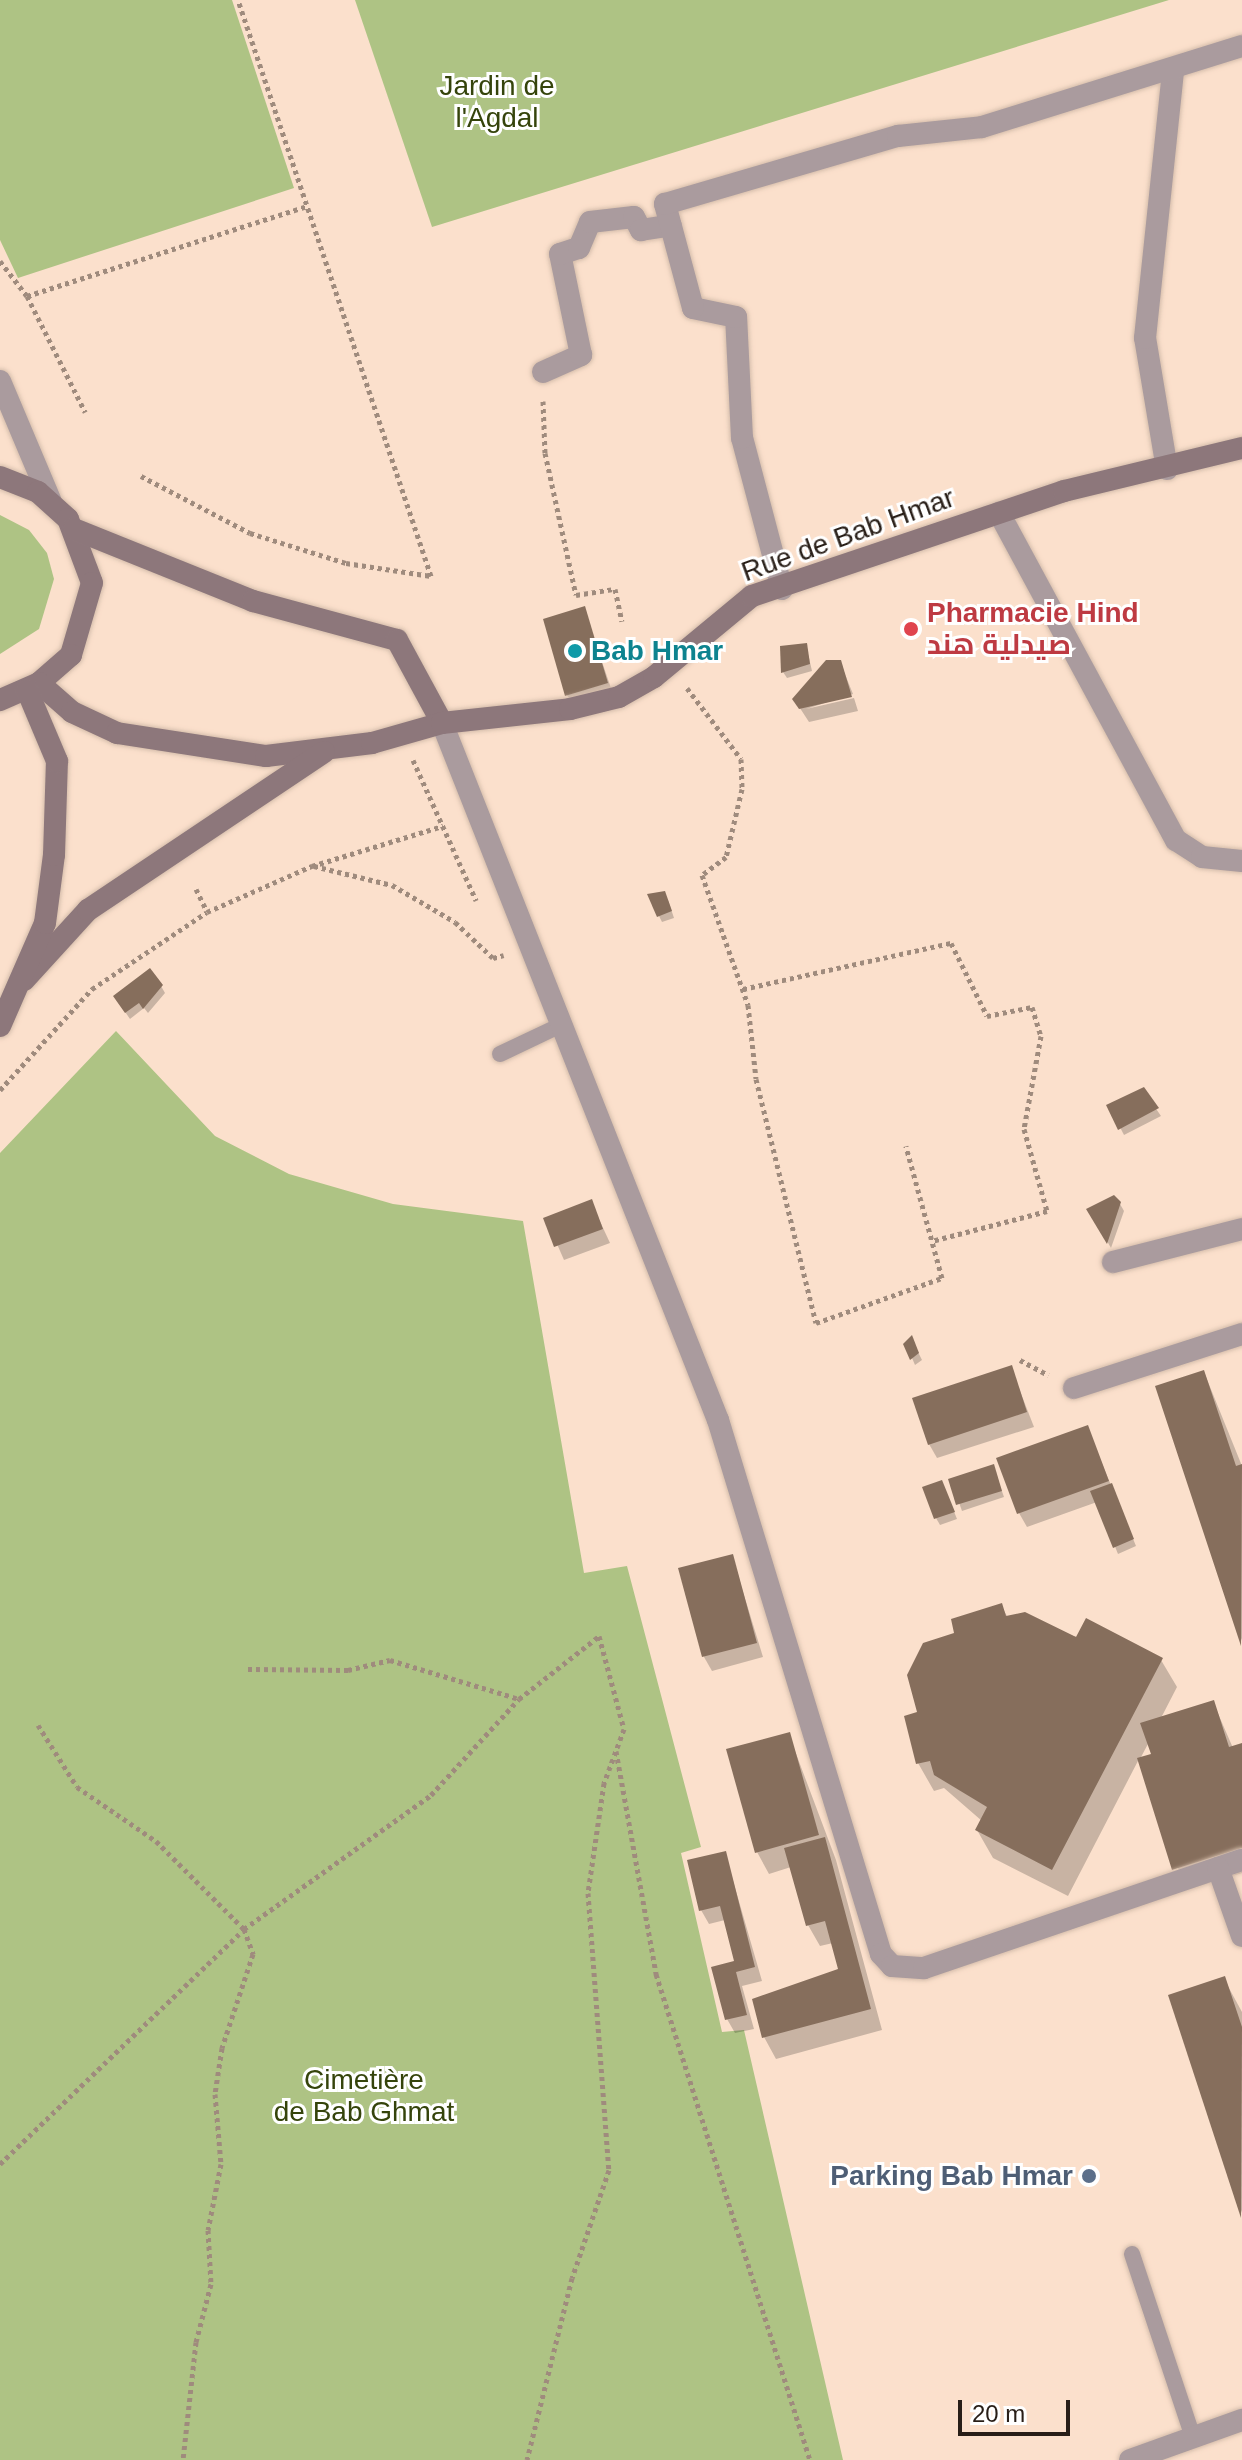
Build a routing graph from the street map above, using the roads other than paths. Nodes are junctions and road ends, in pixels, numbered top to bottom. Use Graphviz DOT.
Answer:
graph roads {
  1 [pos="1242,46"];
  2 [pos="1173,73"];
  3 [pos="671,225"];
  4 [pos="543,372"];
  5 [pos="0,381"];
  6 [pos="1242,448"];
  7 [pos="1167,469"];
  8 [pos="0,477"];
  9 [pos="51,502"];
  10 [pos="999,513"];
  11 [pos="74,529"];
  12 [pos="782,589"];
  13 [pos="33,687"];
  14 [pos="0,700"];
  15 [pos="442,723"];
  16 [pos="325,751"];
  17 [pos="1242,861"];
  18 [pos="24,980"];
  19 [pos="0,1026"];
  20 [pos="559,1026"];
  21 [pos="500,1054"];
  22 [pos="1242,1229"];
  23 [pos="1113,1262"];
  24 [pos="1242,1334"];
  25 [pos="1074,1388"];
  26 [pos="1242,1860"];
  27 [pos="1218,1868"];
  28 [pos="1242,1936"];
  29 [pos="1132,2254"];
  30 [pos="1242,2420"];
  31 [pos="1193,2437"];
  32 [pos="1130,2460"];
  1 -- 2 [label="street"];
  2 -- 3 [label="street"];
  2 -- 7 [label="street"];
  3 -- 4 [label="street"];
  3 -- 12 [label="street"];
  5 -- 9 [label="street"];
  6 -- 7 [label="main road, Rue de Bab Hmar"];
  7 -- 10 [label="main road, Rue de Bab Hmar"];
  8 -- 9 [label="main road"];
  9 -- 11 [label="main road"];
  10 -- 12 [label="main road, Rue de Bab Hmar"];
  10 -- 17 [label="street"];
  11 -- 13 [label="main road"];
  11 -- 15 [label="main road"];
  12 -- 15 [label="main road, Rue de Bab Hmar"];
  13 -- 14 [label="main road"];
  13 -- 16 [label="main road, Rue de Bab Hmar"];
  13 -- 18 [label="main road"];
  15 -- 16 [label="main road, Rue de Bab Hmar"];
  15 -- 20 [label="street"];
  16 -- 18 [label="main road"];
  18 -- 19 [label="main road"];
  20 -- 21 [label="lane"];
  20 -- 27 [label="street"];
  22 -- 23 [label="street"];
  24 -- 25 [label="street"];
  26 -- 27 [label="street"];
  27 -- 28 [label="street"];
  29 -- 31 [label="lane"];
  30 -- 31 [label="street"];
  31 -- 32 [label="street"];
}
